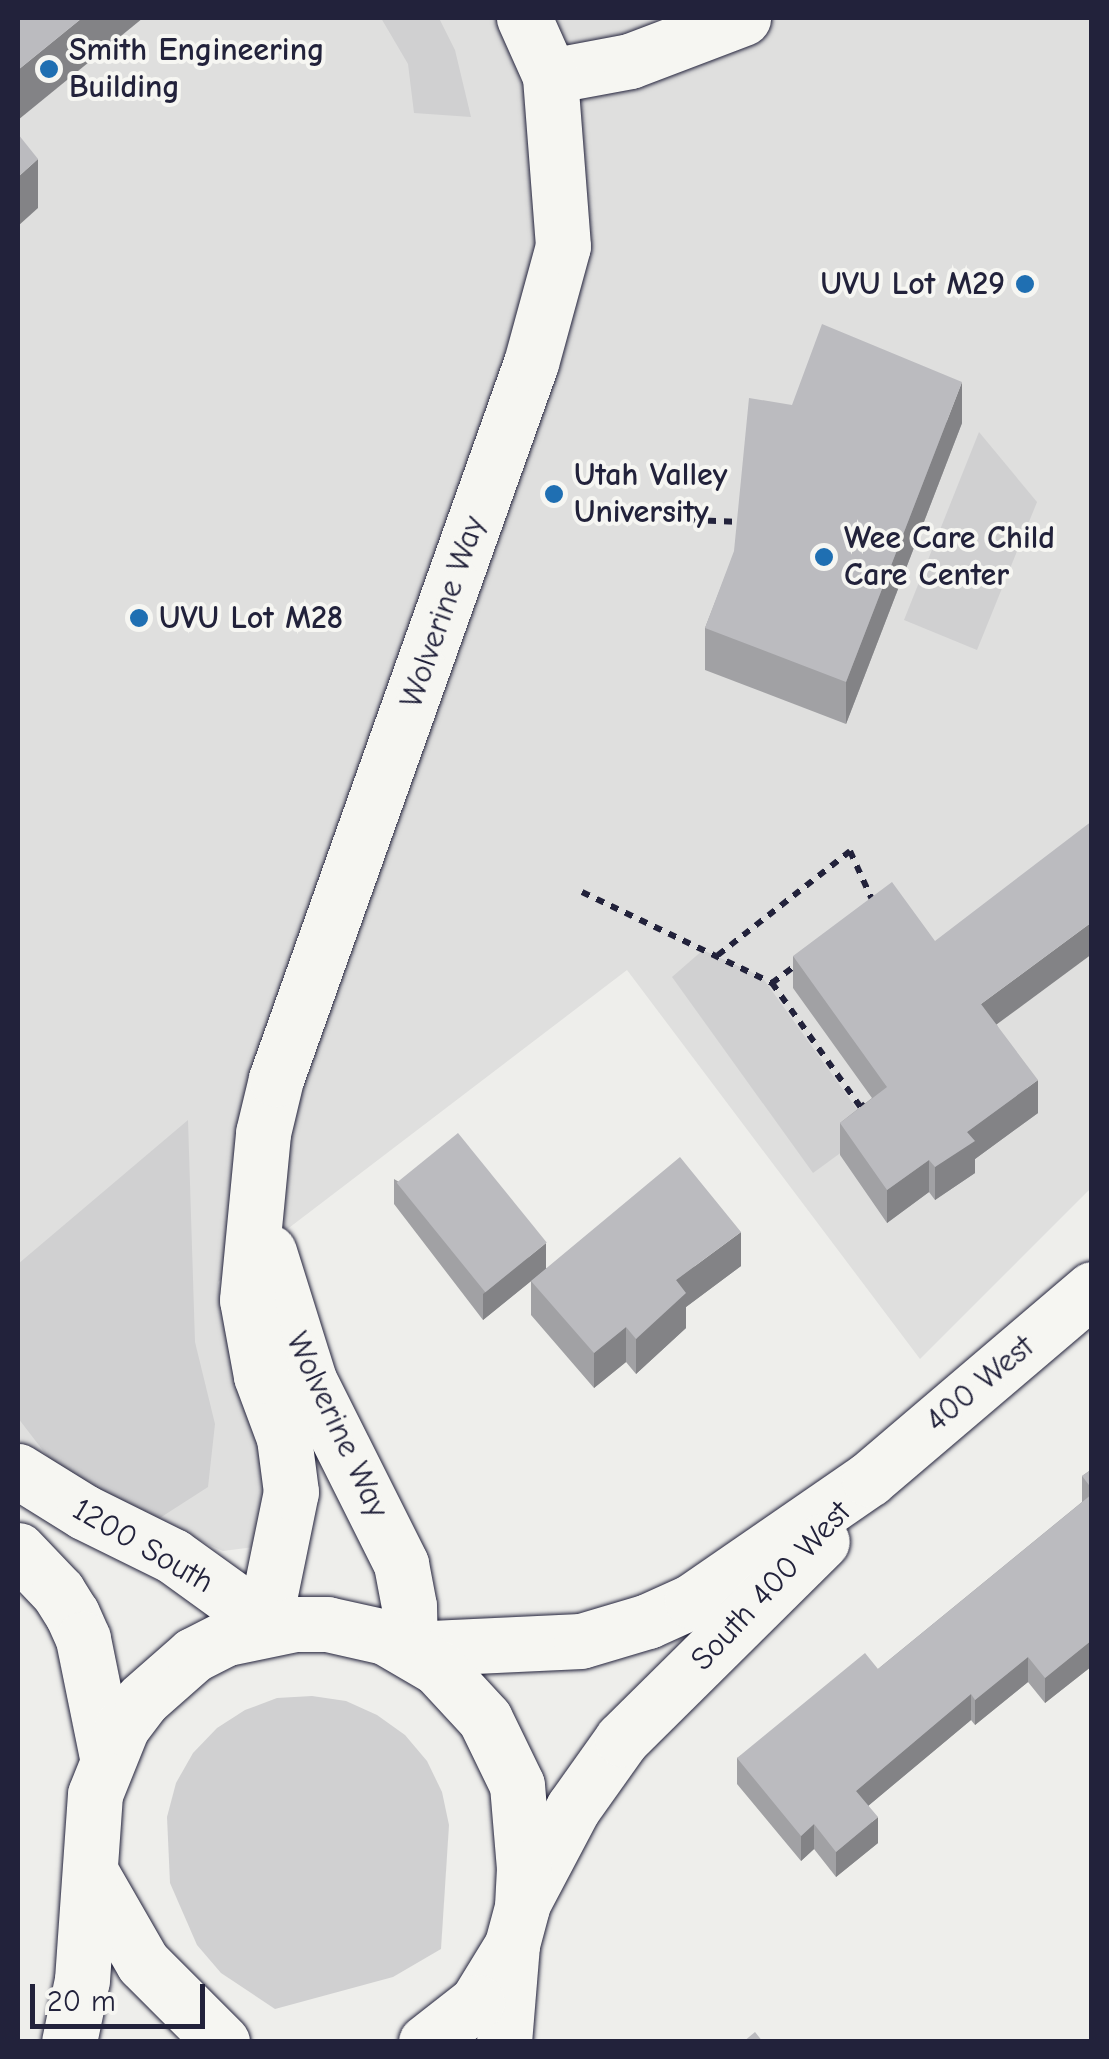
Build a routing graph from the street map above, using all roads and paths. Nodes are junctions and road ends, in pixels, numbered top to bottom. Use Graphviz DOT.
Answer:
graph roads {
  1 [pos="524,18"];
  2 [pos="744,18"];
  3 [pos="550,76"];
  4 [pos="692,520"];
  5 [pos="741,522"];
  6 [pos="582,892"];
  7 [pos="862,915"];
  8 [pos="812,953"];
  9 [pos="718,955"];
  10 [pos="787,972"];
  11 [pos="772,983"];
  12 [pos="798,985"];
  13 [pos="872,1098"];
  14 [pos="257,1201"];
  15 [pos="1092,1290"];
  16 [pos="18,1472"];
  17 [pos="869,1479"];
  18 [pos="18,1550"];
  19 [pos="263,1628"];
  20 [pos="410,1649"];
  21 [pos="107,1758"];
  22 [pos="90,1870"];
  23 [pos="517,1926"];
  24 [pos="69,2042"];
  25 [pos="222,2042"];
  26 [pos="426,2042"];
  27 [pos="504,2042"];
  1 -- 3 [label="street, Wolverine Way"];
  2 -- 3 [label="street"];
  3 -- 14 [label="street, Wolverine Way"];
  4 -- 5 [label="path"];
  6 -- 9 [label="path"];
  7 -- 9 [label="path"];
  8 -- 10 [label="path"];
  9 -- 11 [label="path"];
  10 -- 11 [label="path"];
  10 -- 12 [label="path"];
  11 -- 13 [label="path"];
  14 -- 19 [label="street, Wolverine Way"];
  14 -- 20 [label="street, Wolverine Way"];
  15 -- 17 [label="street, 400 West"];
  16 -- 19 [label="street, 1200 South"];
  17 -- 20 [label="street, South 400 West"];
  17 -- 23 [label="street, South 400 West"];
  18 -- 21 [label="street"];
  19 -- 20 [label="street"];
  19 -- 21 [label="street"];
  20 -- 23 [label="street"];
  21 -- 22 [label="street"];
  22 -- 24 [label="street"];
  22 -- 25 [label="street"];
  23 -- 26 [label="street, South 400 West"];
  23 -- 27 [label="street"];
}
